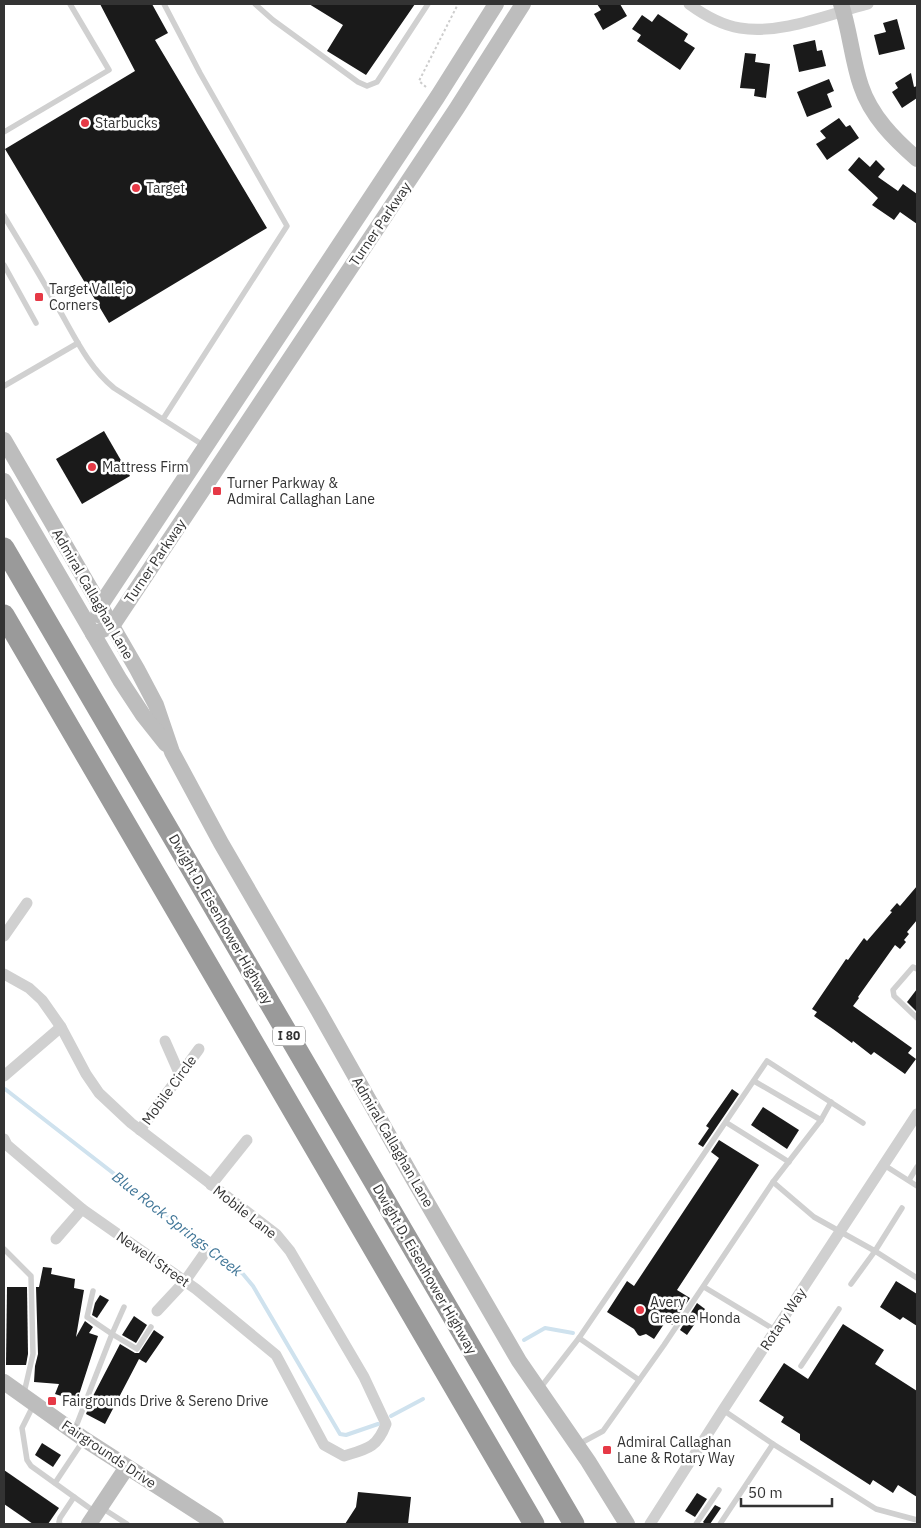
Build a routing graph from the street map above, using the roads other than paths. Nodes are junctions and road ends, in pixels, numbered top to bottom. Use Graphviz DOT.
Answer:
graph roads {
  1 [pos="70,4"];
  2 [pos="164,4"];
  3 [pos="255,4"];
  4 [pos="428,4"];
  5 [pos="496,4"];
  6 [pos="523,4"];
  7 [pos="688,4"];
  8 [pos="868,4"];
  9 [pos="842,7"];
  10 [pos="4,132"];
  11 [pos="917,159"];
  12 [pos="4,216"];
  13 [pos="4,266"];
  14 [pos="36,323"];
  15 [pos="78,343"];
  16 [pos="4,386"];
  17 [pos="163,419"];
  18 [pos="4,440"];
  19 [pos="205,446"];
  20 [pos="4,481"];
  21 [pos="4,548"];
  22 [pos="100,606"];
  23 [pos="4,615"];
  24 [pos="112,626"];
  25 [pos="93,634"];
  26 [pos="172,752"];
  27 [pos="26,904"];
  28 [pos="4,936"];
  29 [pos="917,968"];
  30 [pos="4,974"];
  31 [pos="917,1018"];
  32 [pos="61,1026"];
  33 [pos="165,1041"];
  34 [pos="198,1049"];
  35 [pos="180,1075"];
  36 [pos="4,1076"];
  37 [pos="754,1081"];
  38 [pos="831,1102"];
  39 [pos="917,1114"];
  40 [pos="820,1120"];
  41 [pos="727,1123"];
  42 [pos="863,1123"];
  43 [pos="140,1130"];
  44 [pos="4,1139"];
  45 [pos="247,1140"];
  46 [pos="789,1162"];
  47 [pos="884,1165"];
  48 [pos="917,1167"];
  49 [pos="909,1180"];
  50 [pos="773,1182"];
  51 [pos="211,1185"];
  52 [pos="917,1186"];
  53 [pos="902,1208"];
  54 [pos="82,1209"];
  55 [pos="840,1232"];
  56 [pos="56,1239"];
  57 [pos="4,1249"];
  58 [pos="875,1251"];
  59 [pos="204,1254"];
  60 [pos="917,1278"];
  61 [pos="185,1281"];
  62 [pos="851,1284"];
  63 [pos="704,1287"];
  64 [pos="93,1290"];
  65 [pos="124,1307"];
  66 [pos="839,1308"];
  67 [pos="157,1312"];
  68 [pos="151,1327"];
  69 [pos="775,1330"];
  70 [pos="112,1334"];
  71 [pos="579,1338"];
  72 [pos="801,1366"];
  73 [pos="639,1380"];
  74 [pos="4,1382"];
  75 [pos="293,1386"];
  76 [pos="539,1389"];
  77 [pos="29,1399"];
  78 [pos="723,1410"];
  79 [pos="79,1435"];
  80 [pos="773,1444"];
  81 [pos="577,1445"];
  82 [pos="127,1467"];
  83 [pos="55,1483"];
  84 [pos="719,1490"];
  85 [pos="74,1497"];
  86 [pos="96,1515"];
  87 [pos="917,1520"];
  88 [pos="60,1524"];
  89 [pos="127,1524"];
  90 [pos="216,1524"];
  91 [pos="534,1524"];
  92 [pos="574,1524"];
  93 [pos="627,1524"];
  94 [pos="650,1524"];
  95 [pos="696,1524"];
  96 [pos="720,1524"];
  1 -- 10 [label="lane"];
  2 -- 17 [label="lane"];
  3 -- 4 [label="lane"];
  5 -- 19 [label="main road, Turner Parkway"];
  6 -- 24 [label="main road, Turner Parkway"];
  7 -- 9 [label="street"];
  8 -- 9 [label="street"];
  9 -- 11 [label="main road"];
  12 -- 15 [label="lane"];
  13 -- 14 [label="lane"];
  15 -- 16 [label="lane"];
  15 -- 17 [label="lane"];
  17 -- 19 [label="lane"];
  18 -- 22 [label="main road, Admiral Callaghan Lane"];
  19 -- 22 [label="main road, Turner Parkway"];
  20 -- 25 [label="main road, Admiral Callaghan Lane"];
  21 -- 92 [label="highway, Dwight D. Eisenhower Highway / I 80"];
  22 -- 24 [label="main road, Admiral Callaghan Lane"];
  22 -- 25 [label="main road, Turner Parkway"];
  23 -- 91 [label="highway, I 80"];
  24 -- 25 [label="main road"];
  24 -- 26 [label="main road, Admiral Callaghan Lane"];
  25 -- 26 [label="main road, Admiral Callaghan Lane"];
  26 -- 76 [label="main road, Admiral Callaghan Lane"];
  27 -- 28 [label="street"];
  29 -- 31 [label="lane"];
  30 -- 32 [label="street, Mobile Lane"];
  32 -- 36 [label="street"];
  32 -- 43 [label="street, Mobile Lane"];
  33 -- 35 [label="street"];
  34 -- 35 [label="street, Mobile Circle"];
  35 -- 43 [label="street, Mobile Circle"];
  37 -- 38 [label="lane"];
  37 -- 40 [label="lane"];
  37 -- 41 [label="lane"];
  38 -- 40 [label="lane"];
  38 -- 42 [label="lane"];
  39 -- 47 [label="street, Rotary Way"];
  40 -- 46 [label="lane"];
  41 -- 46 [label="lane"];
  41 -- 71 [label="lane"];
  43 -- 51 [label="street, Mobile Lane"];
  44 -- 54 [label="street, Newell Street"];
  45 -- 51 [label="street"];
  46 -- 50 [label="lane"];
  47 -- 49 [label="lane"];
  47 -- 55 [label="street, Rotary Way"];
  48 -- 49 [label="lane"];
  49 -- 52 [label="lane"];
  50 -- 55 [label="lane"];
  50 -- 63 [label="lane"];
  51 -- 75 [label="street, Mobile Lane"];
  53 -- 58 [label="lane"];
  54 -- 56 [label="street"];
  54 -- 61 [label="street, Newell Street"];
  55 -- 58 [label="lane"];
  55 -- 69 [label="street, Rotary Way"];
  57 -- 77 [label="lane"];
  58 -- 60 [label="lane"];
  58 -- 62 [label="lane"];
  59 -- 61 [label="street"];
  61 -- 67 [label="street"];
  61 -- 75 [label="street, Newell Street"];
  63 -- 69 [label="lane"];
  63 -- 73 [label="lane"];
  64 -- 70 [label="lane"];
  65 -- 70 [label="lane"];
  66 -- 72 [label="lane"];
  68 -- 70 [label="lane"];
  69 -- 78 [label="street, Rotary Way"];
  70 -- 79 [label="lane"];
  71 -- 73 [label="lane"];
  71 -- 76 [label="lane"];
  73 -- 81 [label="lane"];
  74 -- 77 [label="main road, Fairgrounds Drive"];
  76 -- 81 [label="main road, Admiral Callaghan Lane"];
  77 -- 79 [label="main road, Fairgrounds Drive"];
  77 -- 83 [label="lane"];
  78 -- 80 [label="lane"];
  78 -- 94 [label="street, Rotary Way"];
  79 -- 82 [label="main road, Fairgrounds Drive"];
  79 -- 83 [label="lane"];
  80 -- 87 [label="lane"];
  80 -- 96 [label="lane"];
  81 -- 93 [label="main road, Admiral Callaghan Lane"];
  82 -- 86 [label="main road"];
  82 -- 90 [label="main road, Fairgrounds Drive"];
  83 -- 85 [label="lane"];
  84 -- 95 [label="lane"];
  85 -- 86 [label="lane"];
  85 -- 88 [label="lane"];
  86 -- 89 [label="lane"];
}
